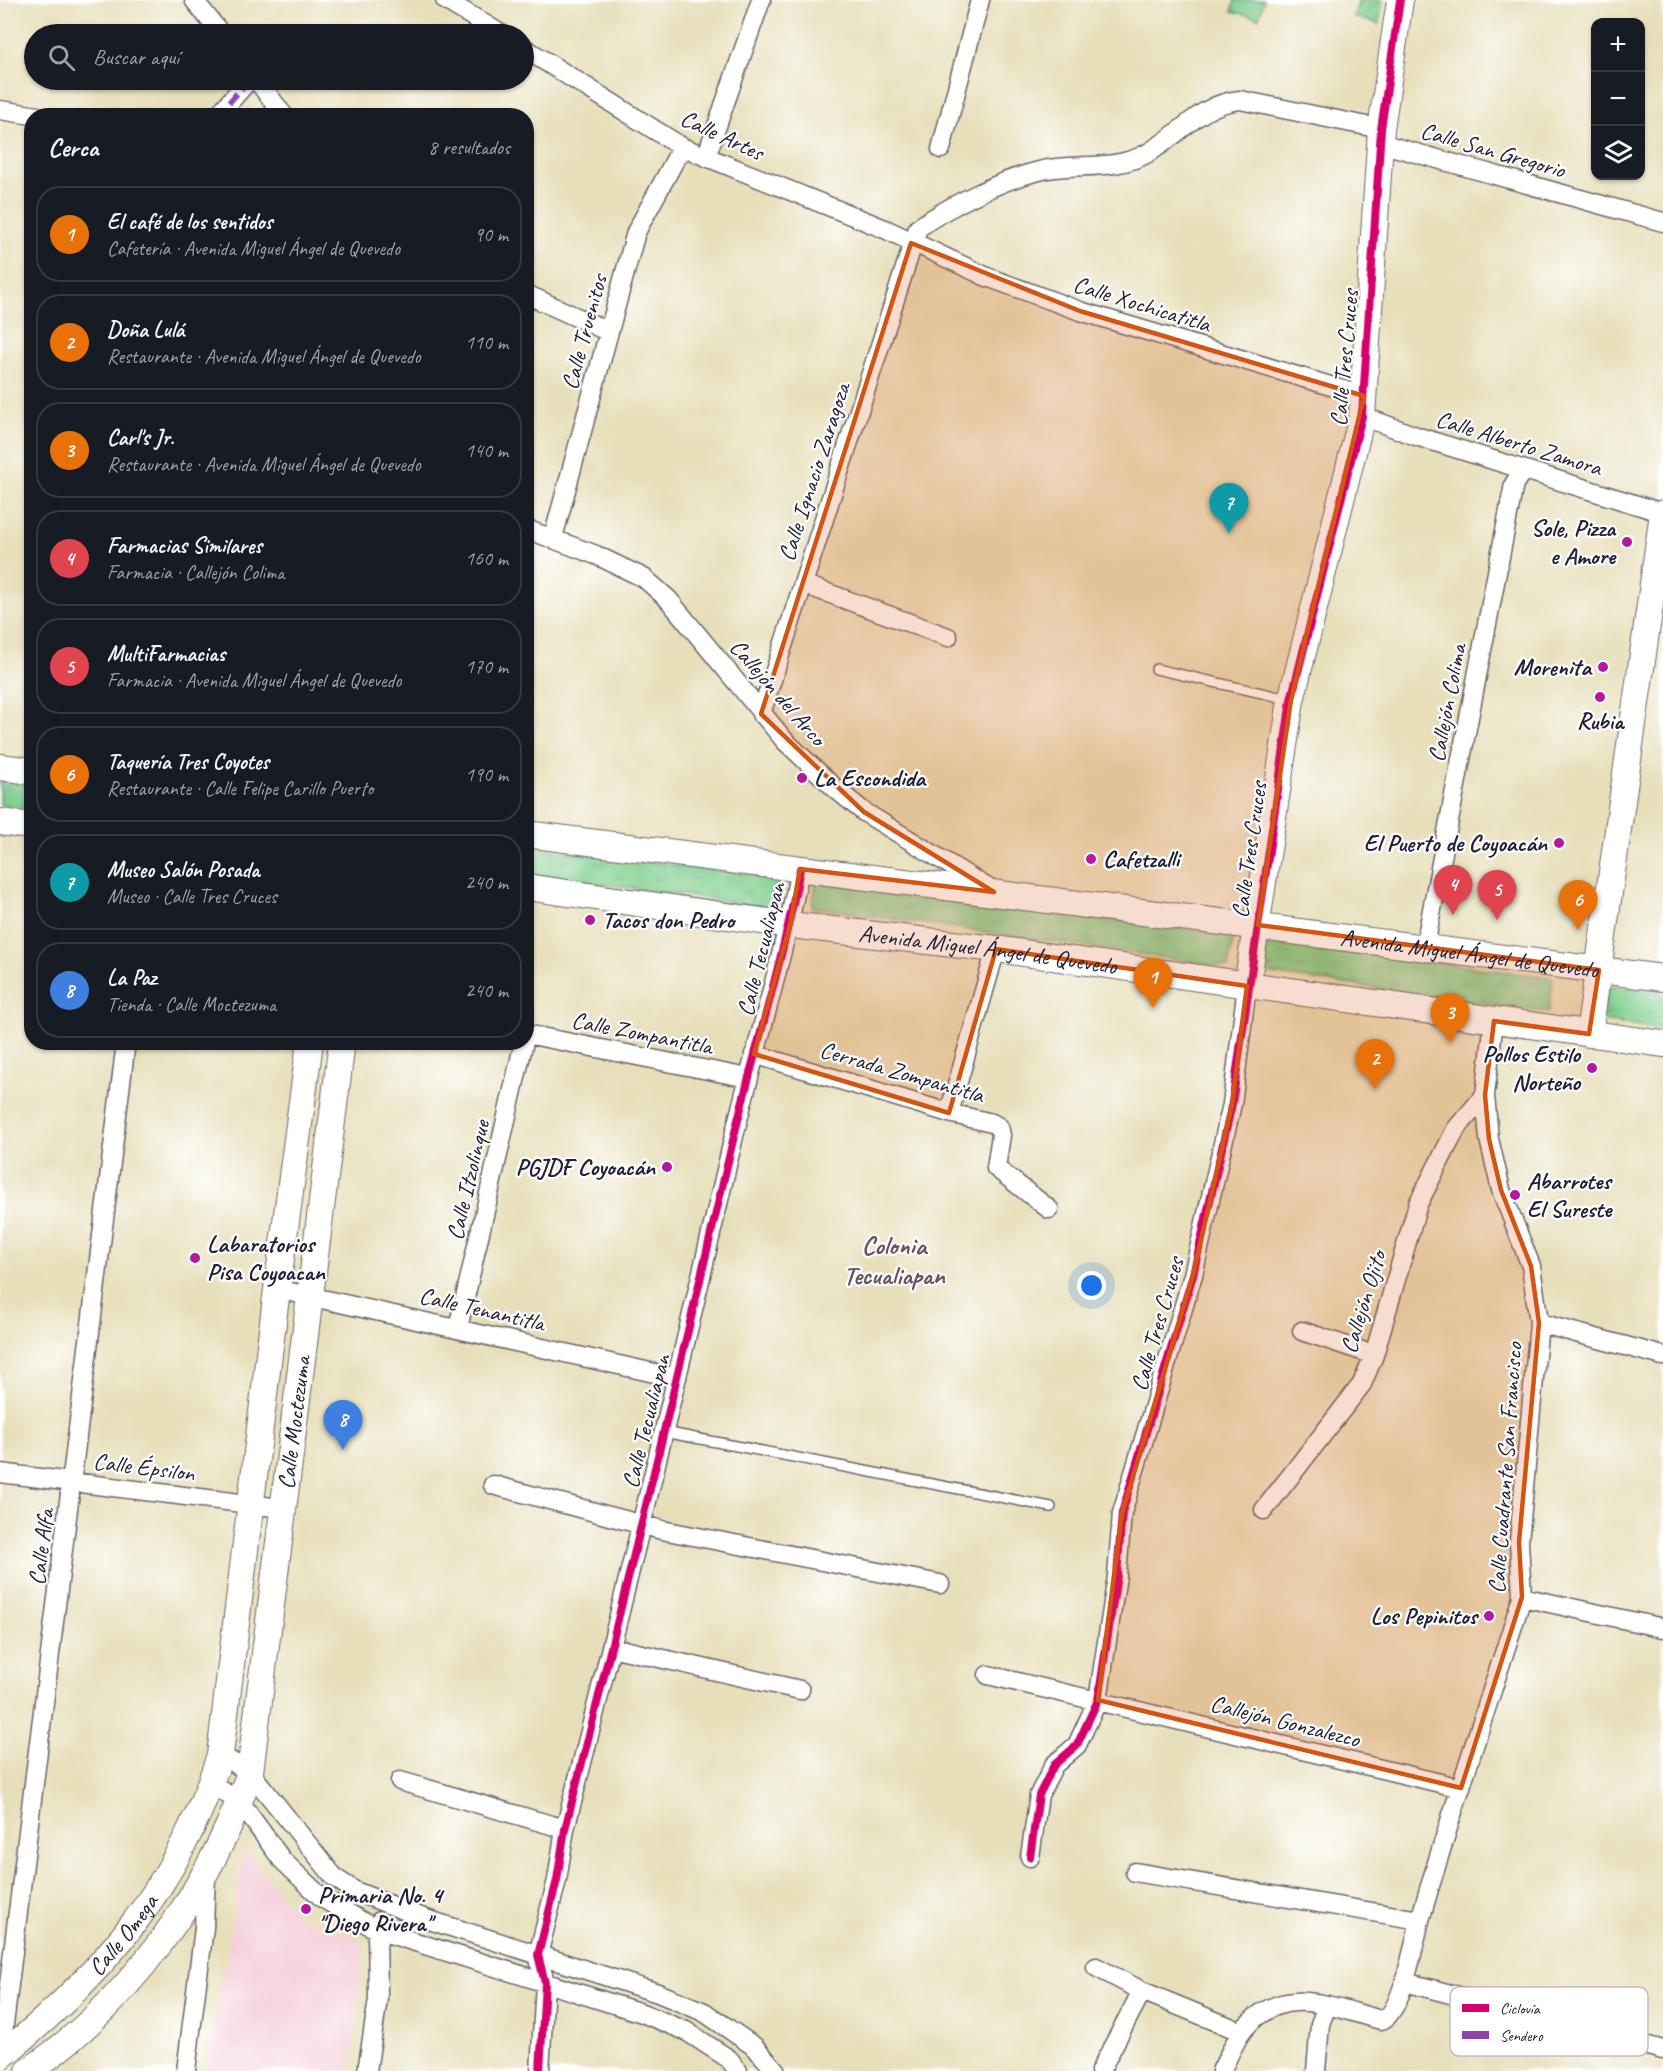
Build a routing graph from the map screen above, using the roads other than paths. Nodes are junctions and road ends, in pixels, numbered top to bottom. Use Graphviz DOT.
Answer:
graph roads {
  1 [pos="194,0"];
  2 [pos="446,0"];
  3 [pos="761,0"];
  4 [pos="980,0"];
  5 [pos="1400,0"];
  6 [pos="213,24"];
  7 [pos="485,24"];
  8 [pos="534,54"];
  9 [pos="240,90"];
  10 [pos="264,90"];
  11 [pos="224,108"];
  12 [pos="278,108"];
  13 [pos="0,110"];
  14 [pos="24,114"];
  15 [pos="1380,136"];
  16 [pos="682,147"];
  17 [pos="941,149"];
  18 [pos="706,157"];
  19 [pos="1663,222"];
  20 [pos="911,243"];
  21 [pos="534,298"];
  22 [pos="609,332"];
  23 [pos="1363,406"];
  24 [pos="1523,470"];
  25 [pos="1663,513"];
  26 [pos="534,532"];
  27 [pos="553,538"];
  28 [pos="803,584"];
  29 [pos="948,637"];
  30 [pos="1156,669"];
  31 [pos="1290,700"];
  32 [pos="761,714"];
  33 [pos="0,766"];
  34 [pos="24,770"];
  35 [pos="0,822"];
  36 [pos="24,825"];
  37 [pos="534,835"];
  38 [pos="800,869"];
  39 [pos="534,888"];
  40 [pos="994,892"];
  41 [pos="790,925"];
  42 [pos="1258,925"];
  43 [pos="1425,946"];
  44 [pos="996,948"];
  45 [pos="1599,970"];
  46 [pos="1663,978"];
  47 [pos="1247,986"];
  48 [pos="1494,1021"];
  49 [pos="1589,1034"];
  50 [pos="534,1036"];
  51 [pos="1663,1044"];
  52 [pos="125,1050"];
  53 [pos="309,1050"];
  54 [pos="341,1050"];
  55 [pos="522,1050"];
  56 [pos="754,1054"];
  57 [pos="748,1078"];
  58 [pos="1485,1095"];
  59 [pos="949,1113"];
  60 [pos="1049,1209"];
  61 [pos="277,1288"];
  62 [pos="308,1296"];
  63 [pos="1539,1323"];
  64 [pos="458,1328"];
  65 [pos="1302,1331"];
  66 [pos="1374,1354"];
  67 [pos="1663,1356"];
  68 [pos="677,1378"];
  69 [pos="664,1432"];
  70 [pos="0,1473"];
  71 [pos="73,1482"];
  72 [pos="493,1485"];
  73 [pos="250,1505"];
  74 [pos="1051,1507"];
  75 [pos="281,1508"];
  76 [pos="1264,1510"];
  77 [pos="642,1525"];
  78 [pos="940,1584"];
  79 [pos="1522,1597"];
  80 [pos="1663,1628"];
  81 [pos="611,1647"];
  82 [pos="988,1675"];
  83 [pos="800,1690"];
  84 [pos="1098,1700"];
  85 [pos="220,1755"];
  86 [pos="250,1772"];
  87 [pos="400,1781"];
  88 [pos="211,1784"];
  89 [pos="1461,1788"];
  90 [pos="240,1802"];
  91 [pos="565,1829"];
  92 [pos="1030,1857"];
  93 [pos="206,1872"];
  94 [pos="1136,1872"];
  95 [pos="386,1905"];
  96 [pos="1420,1920"];
  97 [pos="377,1930"];
  98 [pos="538,1955"];
  99 [pos="1096,1968"];
  100 [pos="1405,1982"];
  101 [pos="545,1983"];
  102 [pos="1142,1991"];
  103 [pos="1450,1994"];
  104 [pos="1327,2006"];
  105 [pos="1242,2032"];
  106 [pos="1648,2046"];
  107 [pos="1663,2050"];
  108 [pos="0,2057"];
  109 [pos="29,2071"];
  110 [pos="186,2071"];
  111 [pos="367,2071"];
  112 [pos="540,2071"];
  113 [pos="738,2071"];
  114 [pos="776,2071"];
  115 [pos="1100,2071"];
  116 [pos="1221,2071"];
  117 [pos="1316,2071"];
  1 -- 6 [label="street"];
  2 -- 7 [label="street"];
  3 -- 18 [label="street"];
  4 -- 17 [label="street"];
  5 -- 15 [label="street, Calle Tres Cruces"];
  8 -- 16 [label="street, Calle Artes"];
  9 -- 11 [label="street"];
  10 -- 12 [label="street"];
  13 -- 14 [label="street"];
  15 -- 19 [label="street, Calle San Gregorio"];
  15 -- 20 [label="street, Calle San Gregorio"];
  15 -- 23 [label="street, Calle Tres Cruces"];
  16 -- 18 [label="street, Calle Artes"];
  16 -- 22 [label="street, Calle Truenitos"];
  18 -- 20 [label="street, Calle Artes"];
  20 -- 23 [label="street, Calle Xochicatitla"];
  20 -- 28 [label="street, Calle Ignacio Zaragoza"];
  21 -- 22 [label="street"];
  22 -- 27 [label="street, Calle Truenitos"];
  23 -- 24 [label="street, Calle Alberto Zamora"];
  23 -- 31 [label="street, Calle Tres Cruces"];
  24 -- 25 [label="street, Calle Alberto Zamora"];
  24 -- 43 [label="street, Callejón Colima"];
  25 -- 45 [label="street"];
  26 -- 27 [label="street, Callejón del Arco"];
  27 -- 32 [label="street, Callejón del Arco"];
  28 -- 29 [label="street"];
  28 -- 32 [label="street, Calle Ignacio Zaragoza"];
  30 -- 31 [label="lane"];
  31 -- 42 [label="street, Calle Tres Cruces"];
  32 -- 40 [label="street, Callejón del Arco"];
  33 -- 34 [label="street"];
  35 -- 36 [label="street"];
  37 -- 38 [label="street, Avenida Miguel Ángel de Quevedo"];
  38 -- 40 [label="street, Avenida Miguel Ángel de Quevedo"];
  38 -- 41 [label="street, Calle Tecualiapan"];
  39 -- 41 [label="street, Avenida Miguel Ángel de Quevedo"];
  40 -- 42 [label="street, Avenida Miguel Ángel de Quevedo"];
  41 -- 44 [label="street, Avenida Miguel Ángel de Quevedo"];
  41 -- 56 [label="street, Calle Tecualiapan"];
  42 -- 43 [label="street, Avenida Miguel Ángel de Quevedo"];
  42 -- 47 [label="street, Calle Tres Cruces"];
  43 -- 45 [label="street, Avenida Miguel Ángel de Quevedo"];
  44 -- 47 [label="street, Avenida Miguel Ángel de Quevedo"];
  44 -- 59 [label="street"];
  45 -- 46 [label="street, Avenida Miguel Ángel de Quevedo"];
  45 -- 49 [label="street"];
  47 -- 48 [label="street, Avenida Miguel Ángel de Quevedo"];
  47 -- 84 [label="street, Calle Tres Cruces"];
  48 -- 49 [label="street, Avenida Miguel Ángel de Quevedo"];
  48 -- 58 [label="street, Calle Cuadrante San Francisco"];
  49 -- 51 [label="street, Avenida Miguel Ángel de Quevedo"];
  50 -- 57 [label="street, Calle Zompantitla"];
  52 -- 71 [label="street, Calle Alfa"];
  53 -- 61 [label="street, Calle Moctezuma"];
  54 -- 62 [label="street, Calle Moctezuma"];
  55 -- 64 [label="street, Calle Itzolinque"];
  56 -- 57 [label="street, Calle Tecualiapan"];
  56 -- 59 [label="street, Cerrada Zompantitla"];
  57 -- 68 [label="street, Calle Tecualiapan"];
  58 -- 63 [label="street, Calle Cuadrante San Francisco"];
  58 -- 66 [label="street, Callejón Ojito"];
  59 -- 60 [label="street, Cerrada Zompantitla"];
  61 -- 62 [label="street, Calle Tenantitla"];
  61 -- 73 [label="street, Calle Moctezuma"];
  62 -- 64 [label="street, Calle Tenantitla"];
  62 -- 75 [label="street, Calle Moctezuma"];
  63 -- 67 [label="street"];
  63 -- 79 [label="street, Calle Cuadrante San Francisco"];
  64 -- 68 [label="street, Calle Tenantitla"];
  65 -- 66 [label="street"];
  66 -- 76 [label="street, Callejón Ojito"];
  68 -- 69 [label="street, Calle Tecualiapan"];
  69 -- 74 [label="lane"];
  69 -- 77 [label="street, Calle Tecualiapan"];
  70 -- 71 [label="street, Calle Épsilon"];
  71 -- 73 [label="street, Calle Épsilon"];
  71 -- 108 [label="street, Calle Alfa"];
  72 -- 77 [label="street"];
  73 -- 75 [label="street, Calle Épsilon"];
  73 -- 85 [label="street, Calle Moctezuma"];
  75 -- 86 [label="street, Calle Moctezuma"];
  77 -- 78 [label="street"];
  77 -- 81 [label="street, Calle Tecualiapan"];
  79 -- 80 [label="street"];
  79 -- 89 [label="street, Calle Cuadrante San Francisco"];
  81 -- 83 [label="street"];
  81 -- 91 [label="street, Calle Tecualiapan"];
  82 -- 84 [label="street, Callejón Gonzalezco"];
  84 -- 89 [label="street, Callejón Gonzalezco"];
  84 -- 92 [label="street, Calle Tres Cruces"];
  85 -- 86 [label="street"];
  85 -- 88 [label="street, Calle Moctezuma"];
  86 -- 90 [label="street, Calle Moctezuma"];
  86 -- 95 [label="street"];
  87 -- 91 [label="street"];
  88 -- 90 [label="street"];
  88 -- 108 [label="street, Calle Omega"];
  89 -- 96 [label="street, Calle Cuadrante San Francisco"];
  90 -- 93 [label="street, Calle Omega"];
  90 -- 97 [label="street"];
  91 -- 98 [label="street, Calle Tecualiapan"];
  93 -- 109 [label="street, Calle Omega"];
  93 -- 110 [label="street"];
  94 -- 96 [label="street"];
  95 -- 97 [label="street"];
  95 -- 98 [label="street"];
  96 -- 100 [label="street, Calle Cuadrante San Francisco"];
  97 -- 101 [label="street"];
  97 -- 111 [label="street"];
  98 -- 101 [label="street, Calle Tecualiapan"];
  98 -- 114 [label="street"];
  99 -- 102 [label="street"];
  100 -- 103 [label="street"];
  100 -- 104 [label="street, Calle Cuadrante San Francisco"];
  101 -- 112 [label="street, Calle Tecualiapan"];
  101 -- 113 [label="street"];
  102 -- 105 [label="street"];
  102 -- 115 [label="street"];
  104 -- 105 [label="street"];
  104 -- 117 [label="street"];
  105 -- 116 [label="street"];
  106 -- 107 [label="street"];
}
